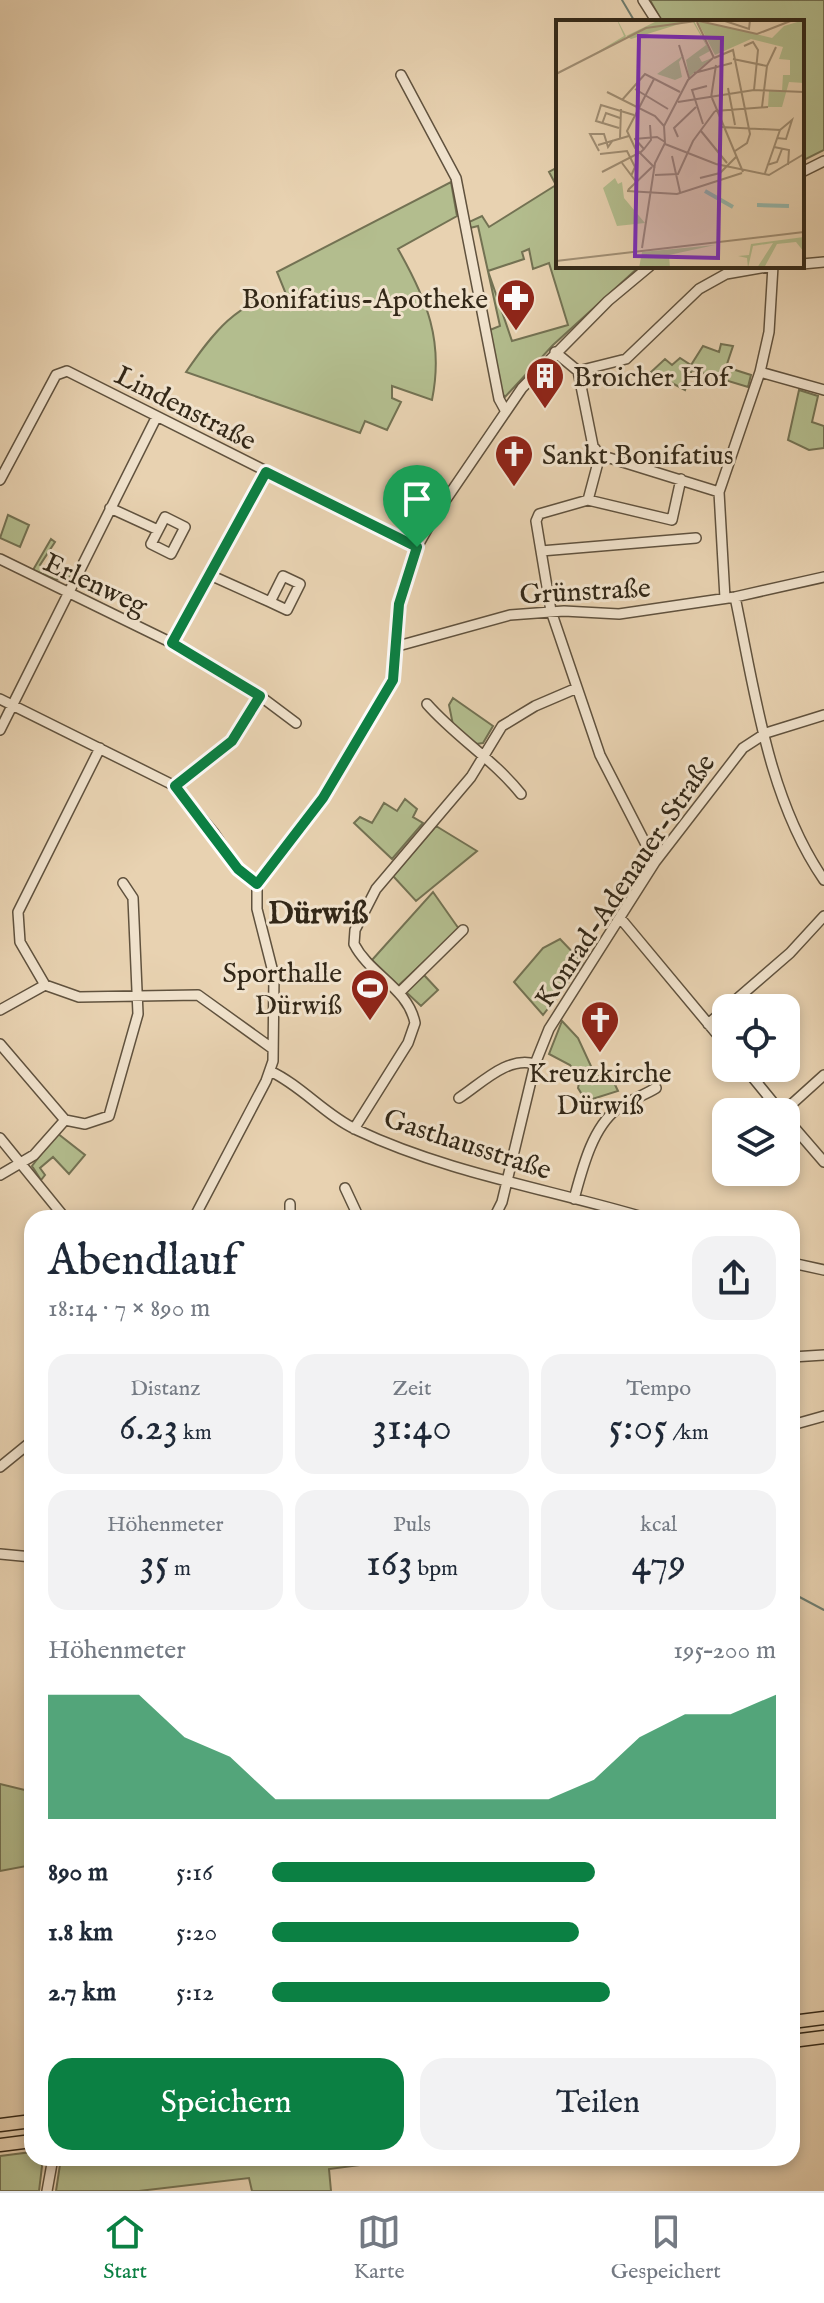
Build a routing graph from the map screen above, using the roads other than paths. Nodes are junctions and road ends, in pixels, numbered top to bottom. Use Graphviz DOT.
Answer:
graph roads {
  1 [pos="643,0"];
  2 [pos="656,20"];
  3 [pos="401,75"];
  4 [pos="824,161"];
  5 [pos="804,171"];
  6 [pos="824,262"];
  7 [pos="804,264"];
  8 [pos="648,268"];
  9 [pos="761,268"];
  10 [pos="773,268"];
  11 [pos="555,352"];
  12 [pos="578,371"];
  13 [pos="760,372"];
  14 [pos="824,390"];
  15 [pos="505,410"];
  16 [pos="156,418"];
  17 [pos="600,455"];
  18 [pos="266,472"];
  19 [pos="681,479"];
  20 [pos="0,480"];
  21 [pos="719,492"];
  22 [pos="588,500"];
  23 [pos="110,508"];
  24 [pos="158,530"];
  25 [pos="696,538"];
  26 [pos="417,547"];
  27 [pos="541,551"];
  28 [pos="0,559"];
  29 [pos="210,575"];
  30 [pos="824,577"];
  31 [pos="69,592"];
  32 [pos="730,598"];
  33 [pos="270,602"];
  34 [pos="551,611"];
  35 [pos="172,643"];
  36 [pos="398,646"];
  37 [pos="577,688"];
  38 [pos="260,696"];
  39 [pos="0,699"];
  40 [pos="427,704"];
  41 [pos="15,705"];
  42 [pos="824,715"];
  43 [pos="296,723"];
  44 [pos="0,730"];
  45 [pos="766,733"];
  46 [pos="100,748"];
  47 [pos="484,758"];
  48 [pos="175,786"];
  49 [pos="521,794"];
  50 [pos="655,862"];
  51 [pos="824,880"];
  52 [pos="123,883"];
  53 [pos="257,884"];
  54 [pos="824,916"];
  55 [pos="621,919"];
  56 [pos="463,930"];
  57 [pos="45,985"];
  58 [pos="400,992"];
  59 [pos="137,998"];
  60 [pos="0,1010"];
  61 [pos="708,1024"];
  62 [pos="712,1029"];
  63 [pos="0,1044"];
  64 [pos="273,1049"];
  65 [pos="535,1064"];
  66 [pos="270,1071"];
  67 [pos="824,1075"];
  68 [pos="757,1082"];
  69 [pos="656,1088"];
  70 [pos="459,1098"];
  71 [pos="770,1098"];
  72 [pos="798,1098"];
  73 [pos="65,1120"];
  74 [pos="354,1129"];
  75 [pos="800,1134"];
  76 [pos="0,1138"];
  77 [pos="824,1162"];
  78 [pos="21,1164"];
  79 [pos="0,1175"];
  80 [pos="507,1182"];
  81 [pos="345,1188"];
  82 [pos="574,1199"];
  83 [pos="290,1204"];
  84 [pos="58,1210"];
  85 [pos="198,1210"];
  86 [pos="290,1210"];
  87 [pos="355,1210"];
  88 [pos="497,1210"];
  89 [pos="609,1210"];
  90 [pos="800,1265"];
  91 [pos="824,1270"];
  92 [pos="824,1355"];
  93 [pos="800,1356"];
  94 [pos="824,1416"];
  95 [pos="800,1423"];
  96 [pos="24,1447"];
  97 [pos="2,1462"];
  98 [pos="0,1554"];
  99 [pos="24,1556"];
  100 [pos="824,2018"];
  101 [pos="800,2021"];
  102 [pos="824,2037"];
  103 [pos="800,2040"];
  104 [pos="24,2122"];
  105 [pos="0,2125"];
  106 [pos="24,2142"];
  107 [pos="0,2145"];
  108 [pos="52,2166"];
  109 [pos="47,2191"];
  1 -- 2 [label="street"];
  3 -- 15 [label="street"];
  4 -- 5 [label="street"];
  6 -- 7 [label="street"];
  8 -- 11 [label="street"];
  9 -- 12 [label="street"];
  10 -- 13 [label="street"];
  11 -- 12 [label="street"];
  11 -- 15 [label="street"];
  12 -- 17 [label="street"];
  13 -- 14 [label="street"];
  13 -- 21 [label="street"];
  15 -- 26 [label="street"];
  16 -- 18 [label="street, Lindenstraße"];
  16 -- 20 [label="street, Lindenstraße"];
  16 -- 23 [label="street"];
  17 -- 19 [label="street"];
  17 -- 22 [label="street"];
  18 -- 26 [label="street, Lindenstraße"];
  18 -- 29 [label="street"];
  19 -- 21 [label="street"];
  19 -- 22 [label="street"];
  21 -- 32 [label="street"];
  22 -- 27 [label="street"];
  23 -- 24 [label="street"];
  23 -- 31 [label="street"];
  25 -- 27 [label="street"];
  26 -- 36 [label="street"];
  27 -- 34 [label="street"];
  28 -- 31 [label="street, Erlenweg"];
  29 -- 33 [label="street"];
  29 -- 35 [label="street"];
  30 -- 32 [label="street, Grünstraße"];
  31 -- 35 [label="street, Erlenweg"];
  31 -- 41 [label="street"];
  32 -- 34 [label="street, Grünstraße"];
  32 -- 45 [label="street"];
  34 -- 36 [label="street, Grünstraße"];
  34 -- 37 [label="street"];
  35 -- 38 [label="street, Erlenweg"];
  36 -- 53 [label="street"];
  37 -- 47 [label="street"];
  37 -- 50 [label="street"];
  38 -- 43 [label="street, Erlenweg"];
  38 -- 48 [label="street"];
  39 -- 41 [label="street"];
  40 -- 47 [label="street"];
  41 -- 44 [label="street"];
  41 -- 46 [label="street"];
  42 -- 45 [label="street, Konrad-Adenauer-Straße"];
  45 -- 50 [label="street, Konrad-Adenauer-Straße"];
  45 -- 51 [label="street"];
  46 -- 48 [label="street"];
  46 -- 57 [label="street"];
  47 -- 49 [label="street"];
  47 -- 58 [label="street"];
  48 -- 53 [label="street"];
  50 -- 55 [label="street, Konrad-Adenauer-Straße"];
  52 -- 59 [label="street"];
  53 -- 64 [label="street"];
  54 -- 61 [label="street"];
  55 -- 61 [label="street"];
  55 -- 65 [label="street, Konrad-Adenauer-Straße"];
  56 -- 58 [label="street"];
  57 -- 59 [label="street"];
  57 -- 60 [label="street"];
  58 -- 74 [label="street"];
  59 -- 64 [label="street"];
  59 -- 73 [label="street"];
  61 -- 62 [label="street"];
  63 -- 73 [label="street"];
  64 -- 66 [label="street"];
  65 -- 70 [label="street"];
  65 -- 80 [label="street, Konrad-Adenauer-Straße"];
  66 -- 74 [label="street, Gasthausstraße"];
  66 -- 85 [label="street"];
  67 -- 72 [label="street"];
  68 -- 71 [label="street"];
  69 -- 82 [label="street"];
  73 -- 78 [label="street"];
  74 -- 80 [label="street, Gasthausstraße"];
  75 -- 77 [label="street"];
  76 -- 78 [label="street"];
  78 -- 79 [label="street"];
  78 -- 84 [label="street"];
  80 -- 82 [label="street, Gasthausstraße"];
  80 -- 88 [label="street, Konrad-Adenauer-Straße"];
  81 -- 87 [label="street"];
  82 -- 89 [label="street, Gasthausstraße"];
  83 -- 86 [label="street"];
  90 -- 91 [label="street"];
  92 -- 93 [label="street"];
  94 -- 95 [label="street"];
  96 -- 97 [label="street"];
  98 -- 99 [label="street"];
  100 -- 101 [label="highway"];
  102 -- 103 [label="highway"];
  104 -- 105 [label="highway"];
  106 -- 107 [label="highway"];
  108 -- 109 [label="street"];
}
